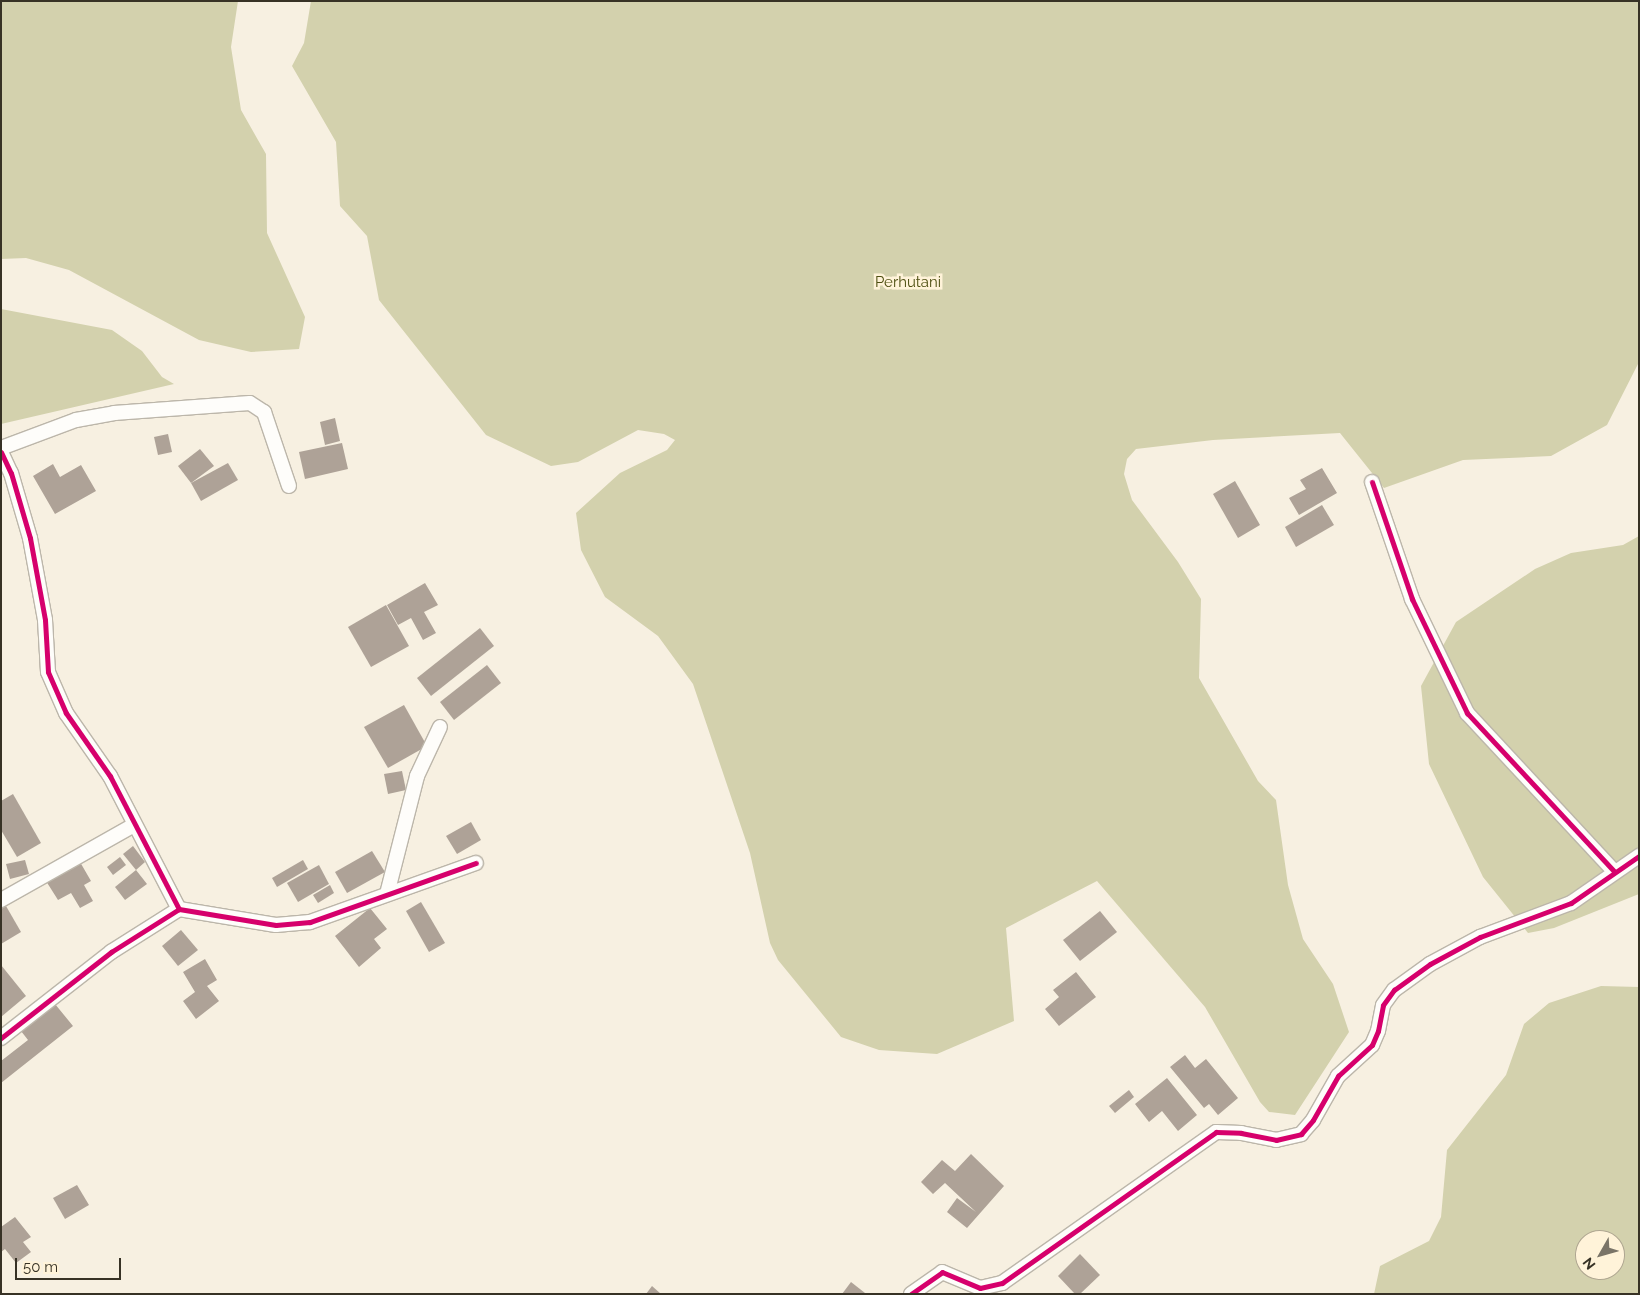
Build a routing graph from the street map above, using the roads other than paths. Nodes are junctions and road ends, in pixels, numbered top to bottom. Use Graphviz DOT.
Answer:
graph roads {
  1 [pos="1,450"];
  2 [pos="1372,482"];
  3 [pos="288,486"];
  4 [pos="440,727"];
  5 [pos="134,825"];
  6 [pos="1639,856"];
  7 [pos="476,863"];
  8 [pos="1615,872"];
  9 [pos="387,894"];
  10 [pos="1,900"];
  11 [pos="180,909"];
  12 [pos="1,1038"];
  13 [pos="911,1294"];
  1 -- 3 [label="street"];
  1 -- 5 [label="street"];
  2 -- 8 [label="street"];
  4 -- 9 [label="street"];
  5 -- 10 [label="street"];
  5 -- 11 [label="street"];
  6 -- 8 [label="street"];
  7 -- 9 [label="street"];
  8 -- 13 [label="street"];
  9 -- 11 [label="street"];
  11 -- 12 [label="street"];
}
